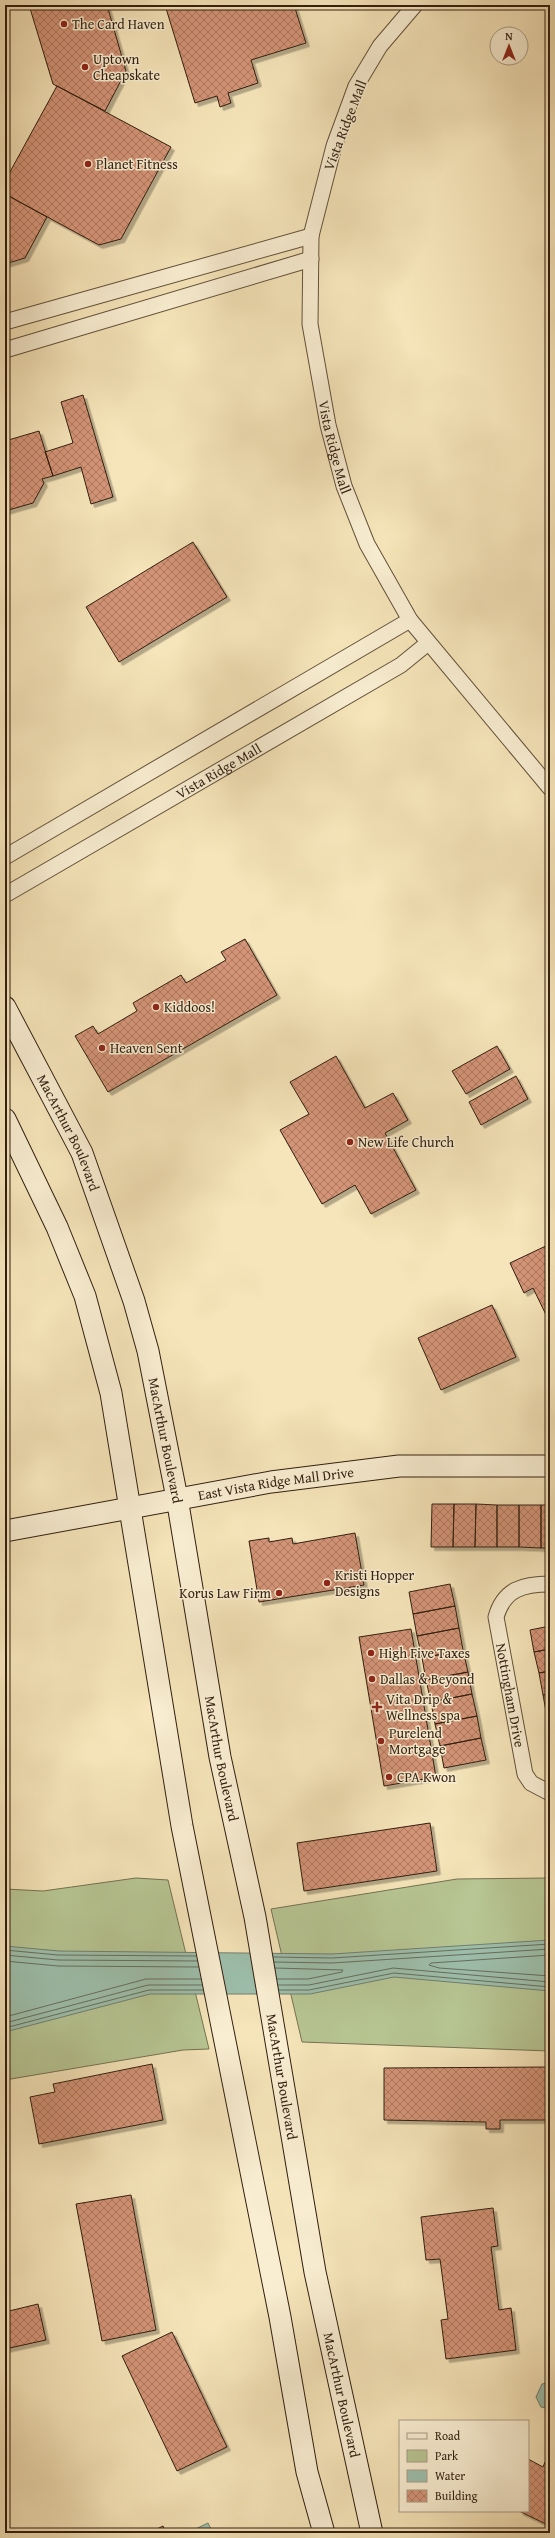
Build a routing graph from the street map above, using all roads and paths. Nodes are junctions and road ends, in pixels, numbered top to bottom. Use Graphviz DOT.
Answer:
graph roads {
  1 [pos="415,5"];
  2 [pos="311,236"];
  3 [pos="311,259"];
  4 [pos="5,322"];
  5 [pos="5,350"];
  6 [pos="410,620"];
  7 [pos="428,643"];
  8 [pos="550,788"];
  9 [pos="5,857"];
  10 [pos="5,895"];
  11 [pos="5,1007"];
  12 [pos="5,1119"];
  13 [pos="550,1466"];
  14 [pos="176,1498"];
  15 [pos="129,1508"];
  16 [pos="5,1531"];
  17 [pos="550,1584"];
  18 [pos="545,1792"];
  19 [pos="324,2533"];
  20 [pos="372,2533"];
  1 -- 2 [label="street, Vista Ridge Mall"];
  2 -- 3 [label="street, Vista Ridge Mall"];
  2 -- 4 [label="street"];
  3 -- 5 [label="street"];
  3 -- 6 [label="street, Vista Ridge Mall"];
  6 -- 7 [label="street, Vista Ridge Mall"];
  6 -- 9 [label="street"];
  7 -- 8 [label="street, Vista Ridge Mall"];
  7 -- 10 [label="street, Vista Ridge Mall"];
  11 -- 14 [label="main road, MacArthur Boulevard"];
  12 -- 15 [label="main road"];
  13 -- 14 [label="main road, East Vista Ridge Mall Drive"];
  14 -- 15 [label="main road, East Vista Ridge Mall Drive"];
  14 -- 20 [label="main road, MacArthur Boulevard"];
  15 -- 16 [label="main road, East Vista Ridge Mall Drive"];
  15 -- 19 [label="main road"];
  17 -- 18 [label="street, Nottingham Drive"];
}
